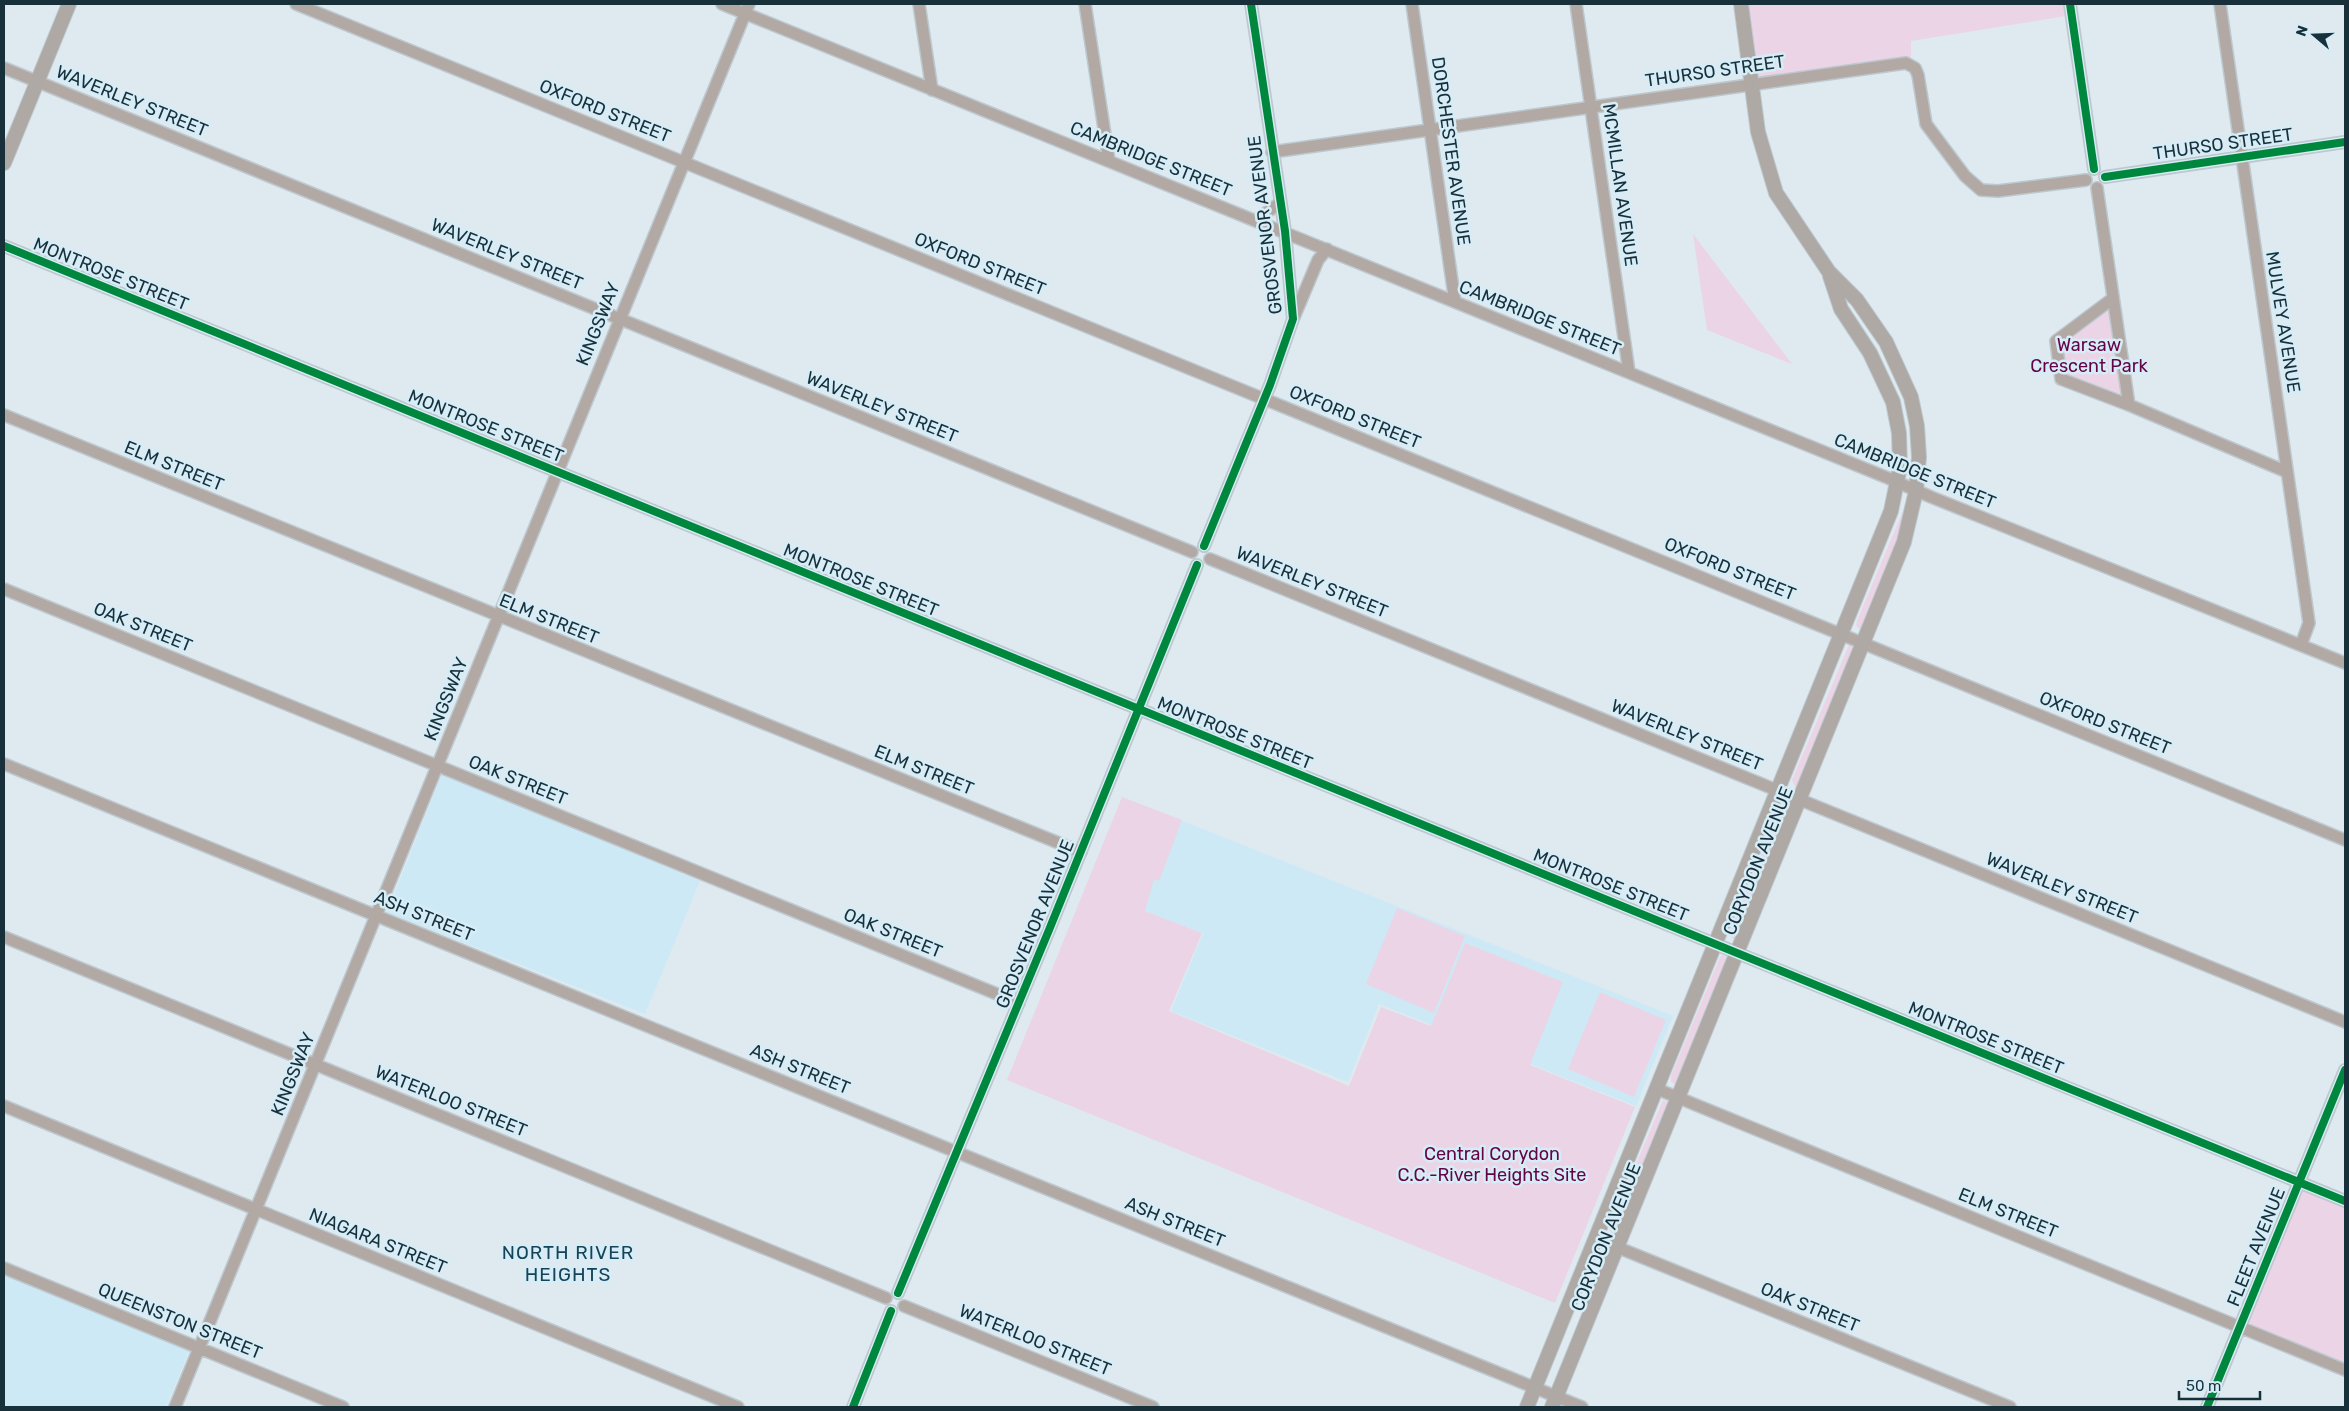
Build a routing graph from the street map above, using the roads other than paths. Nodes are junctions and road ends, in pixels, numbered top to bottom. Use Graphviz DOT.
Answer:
graph roads {
  1 [pos="69,4"];
  2 [pos="296,4"];
  3 [pos="722,4"];
  4 [pos="919,4"];
  5 [pos="1085,4"];
  6 [pos="1251,4"];
  7 [pos="1412,4"];
  8 [pos="1576,4"];
  9 [pos="1741,4"];
  10 [pos="2070,4"];
  11 [pos="2220,4"];
  12 [pos="747,8"];
  13 [pos="4,68"];
  14 [pos="37,81"];
  15 [pos="1752,84"];
  16 [pos="932,90"];
  17 [pos="1591,108"];
  18 [pos="1430,131"];
  19 [pos="2345,142"];
  20 [pos="1272,152"];
  21 [pos="2242,156"];
  22 [pos="1109,161"];
  23 [pos="684,162"];
  24 [pos="4,163"];
  25 [pos="2094,169"];
  26 [pos="2105,177"];
  27 [pos="2086,180"];
  28 [pos="2097,188"];
  29 [pos="1280,203"];
  30 [pos="1256,220"];
  31 [pos="1284,231"];
  32 [pos="4,246"];
  33 [pos="1327,249"];
  34 [pos="1829,272"];
  35 [pos="2112,299"];
  36 [pos="1455,302"];
  37 [pos="619,319"];
  38 [pos="1293,320"];
  39 [pos="1629,372"];
  40 [pos="1264,398"];
  41 [pos="2130,406"];
  42 [pos="4,415"];
  43 [pos="557,472"];
  44 [pos="2287,472"];
  45 [pos="1898,483"];
  46 [pos="1916,491"];
  47 [pos="1204,546"];
  48 [pos="1192,552"];
  49 [pos="1210,559"];
  50 [pos="1197,565"];
  51 [pos="4,589"];
  52 [pos="498,617"];
  53 [pos="1843,634"];
  54 [pos="1863,642"];
  55 [pos="2301,645"];
  56 [pos="2345,663"];
  57 [pos="1139,710"];
  58 [pos="4,764"];
  59 [pos="437,766"];
  60 [pos="1779,791"];
  61 [pos="1799,799"];
  62 [pos="2345,840"];
  63 [pos="1081,852"];
  64 [pos="376,916"];
  65 [pos="4,937"];
  66 [pos="1716,944"];
  67 [pos="1737,952"];
  68 [pos="1019,1003"];
  69 [pos="2345,1022"];
  70 [pos="316,1065"];
  71 [pos="2345,1070"];
  72 [pos="1657,1089"];
  73 [pos="1678,1098"];
  74 [pos="4,1106"];
  75 [pos="958,1152"];
  76 [pos="2299,1182"];
  77 [pos="2345,1201"];
  78 [pos="255,1210"];
  79 [pos="1597,1238"];
  80 [pos="1618,1247"];
  81 [pos="4,1268"];
  82 [pos="898,1293"];
  83 [pos="886,1298"];
  84 [pos="904,1306"];
  85 [pos="891,1311"];
  86 [pos="2240,1326"];
  87 [pos="199,1348"];
  88 [pos="2345,1370"];
  89 [pos="1535,1389"];
  90 [pos="1554,1402"];
  91 [pos="175,1407"];
  92 [pos="343,1407"];
  93 [pos="738,1407"];
  94 [pos="853,1407"];
  95 [pos="1153,1407"];
  96 [pos="1527,1407"];
  97 [pos="1582,1407"];
  98 [pos="2010,1407"];
  99 [pos="2207,1407"];
  1 -- 14 [label="main road"];
  2 -- 23 [label="street, OXFORD STREET"];
  3 -- 12 [label="street, CAMBRIDGE STREET"];
  4 -- 16 [label="street"];
  5 -- 22 [label="street"];
  6 -- 20 [label="street, GROSVENOR AVENUE"];
  7 -- 18 [label="street, DORCHESTER AVENUE"];
  8 -- 17 [label="street, MCMILLAN AVENUE"];
  9 -- 15 [label="main road, CORYDON AVENUE"];
  10 -- 25 [label="street"];
  11 -- 21 [label="street, MULVEY AVENUE"];
  12 -- 16 [label="street, CAMBRIDGE STREET"];
  12 -- 23 [label="street, KINGSWAY"];
  13 -- 14 [label="street, WAVERLEY STREET"];
  14 -- 24 [label="main road"];
  14 -- 37 [label="street, WAVERLEY STREET"];
  15 -- 17 [label="street, THURSO STREET"];
  15 -- 27 [label="street, THURSO STREET"];
  15 -- 34 [label="main road, CORYDON AVENUE"];
  16 -- 22 [label="street, CAMBRIDGE STREET"];
  17 -- 18 [label="street, THURSO STREET"];
  17 -- 39 [label="street, MCMILLAN AVENUE"];
  18 -- 20 [label="street, THURSO STREET"];
  18 -- 36 [label="street, DORCHESTER AVENUE"];
  19 -- 21 [label="street, THURSO STREET"];
  20 -- 29 [label="street, GROSVENOR AVENUE"];
  21 -- 26 [label="street, THURSO STREET"];
  21 -- 44 [label="street, MULVEY AVENUE"];
  22 -- 30 [label="street, CAMBRIDGE STREET"];
  23 -- 37 [label="street, KINGSWAY"];
  23 -- 40 [label="street, OXFORD STREET"];
  25 -- 26 [label="street"];
  25 -- 27 [label="street"];
  26 -- 28 [label="street"];
  27 -- 28 [label="street"];
  28 -- 35 [label="street"];
  29 -- 30 [label="street, GROSVENOR AVENUE"];
  29 -- 31 [label="street, GROSVENOR AVENUE"];
  30 -- 31 [label="street, CAMBRIDGE STREET"];
  31 -- 33 [label="street, CAMBRIDGE STREET"];
  31 -- 38 [label="street, GROSVENOR AVENUE"];
  32 -- 43 [label="street, MONTROSE STREET"];
  33 -- 36 [label="street, CAMBRIDGE STREET"];
  33 -- 38 [label="street, GROSVENOR AVENUE"];
  34 -- 45 [label="main road, CORYDON AVENUE"];
  34 -- 46 [label="main road, CORYDON AVENUE"];
  35 -- 41 [label="street"];
  35 -- 41 [label="street"];
  36 -- 39 [label="street, CAMBRIDGE STREET"];
  37 -- 43 [label="street, KINGSWAY"];
  37 -- 48 [label="street, WAVERLEY STREET"];
  38 -- 40 [label="street, GROSVENOR AVENUE"];
  39 -- 45 [label="street, CAMBRIDGE STREET"];
  40 -- 47 [label="street, GROSVENOR AVENUE"];
  40 -- 53 [label="street, OXFORD STREET"];
  41 -- 44 [label="street"];
  42 -- 52 [label="street, ELM STREET"];
  43 -- 52 [label="street, KINGSWAY"];
  43 -- 57 [label="street, MONTROSE STREET"];
  44 -- 55 [label="street, MULVEY AVENUE"];
  45 -- 46 [label="street, CAMBRIDGE STREET"];
  45 -- 53 [label="main road, CORYDON AVENUE"];
  46 -- 54 [label="main road, CORYDON AVENUE"];
  46 -- 55 [label="street, CAMBRIDGE STREET"];
  47 -- 48 [label="street"];
  47 -- 49 [label="street"];
  48 -- 50 [label="street"];
  49 -- 50 [label="street"];
  49 -- 60 [label="street, WAVERLEY STREET"];
  50 -- 57 [label="street, GROSVENOR AVENUE"];
  51 -- 59 [label="street, OAK STREET"];
  52 -- 59 [label="street, KINGSWAY"];
  52 -- 63 [label="street, ELM STREET"];
  53 -- 54 [label="street, OXFORD STREET"];
  53 -- 60 [label="main road, CORYDON AVENUE"];
  54 -- 61 [label="main road, CORYDON AVENUE"];
  54 -- 62 [label="street, OXFORD STREET"];
  55 -- 56 [label="street, CAMBRIDGE STREET"];
  57 -- 63 [label="street, GROSVENOR AVENUE"];
  57 -- 66 [label="street, MONTROSE STREET"];
  58 -- 64 [label="street, ASH STREET"];
  59 -- 64 [label="street, KINGSWAY"];
  59 -- 68 [label="street, OAK STREET"];
  60 -- 61 [label="street, WAVERLEY STREET"];
  60 -- 66 [label="main road, CORYDON AVENUE"];
  61 -- 67 [label="main road, CORYDON AVENUE"];
  61 -- 69 [label="street, WAVERLEY STREET"];
  63 -- 68 [label="street, GROSVENOR AVENUE"];
  64 -- 70 [label="street, KINGSWAY"];
  64 -- 75 [label="street, ASH STREET"];
  65 -- 70 [label="street, WATERLOO STREET"];
  66 -- 67 [label="street, MONTROSE STREET"];
  66 -- 72 [label="main road, CORYDON AVENUE"];
  67 -- 73 [label="main road, CORYDON AVENUE"];
  67 -- 76 [label="street, MONTROSE STREET"];
  68 -- 75 [label="street, GROSVENOR AVENUE"];
  70 -- 78 [label="street, KINGSWAY"];
  70 -- 83 [label="street, WATERLOO STREET"];
  71 -- 76 [label="street, FLEET AVENUE"];
  72 -- 73 [label="street, ELM STREET"];
  72 -- 79 [label="main road, CORYDON AVENUE"];
  73 -- 80 [label="main road, CORYDON AVENUE"];
  73 -- 86 [label="street, ELM STREET"];
  74 -- 78 [label="street, NIAGARA STREET"];
  75 -- 82 [label="street, GROSVENOR AVENUE"];
  75 -- 89 [label="street, ASH STREET"];
  76 -- 77 [label="street, MONTROSE STREET"];
  76 -- 86 [label="street, FLEET AVENUE"];
  78 -- 87 [label="street, KINGSWAY"];
  78 -- 93 [label="street, NIAGARA STREET"];
  79 -- 80 [label="street, OAK STREET"];
  79 -- 89 [label="main road, CORYDON AVENUE"];
  80 -- 90 [label="main road, CORYDON AVENUE"];
  80 -- 98 [label="street, OAK STREET"];
  81 -- 87 [label="street, QUEENSTON STREET"];
  82 -- 83 [label="street"];
  82 -- 84 [label="street"];
  83 -- 85 [label="street"];
  84 -- 85 [label="street"];
  84 -- 95 [label="street, WATERLOO STREET"];
  85 -- 94 [label="street"];
  86 -- 88 [label="street, ELM STREET"];
  86 -- 99 [label="street, FLEET AVENUE"];
  87 -- 91 [label="street, KINGSWAY"];
  87 -- 92 [label="street, QUEENSTON STREET"];
  89 -- 90 [label="street, ASH STREET"];
  89 -- 96 [label="main road, CORYDON AVENUE"];
  90 -- 97 [label="street, ASH STREET"];
}
